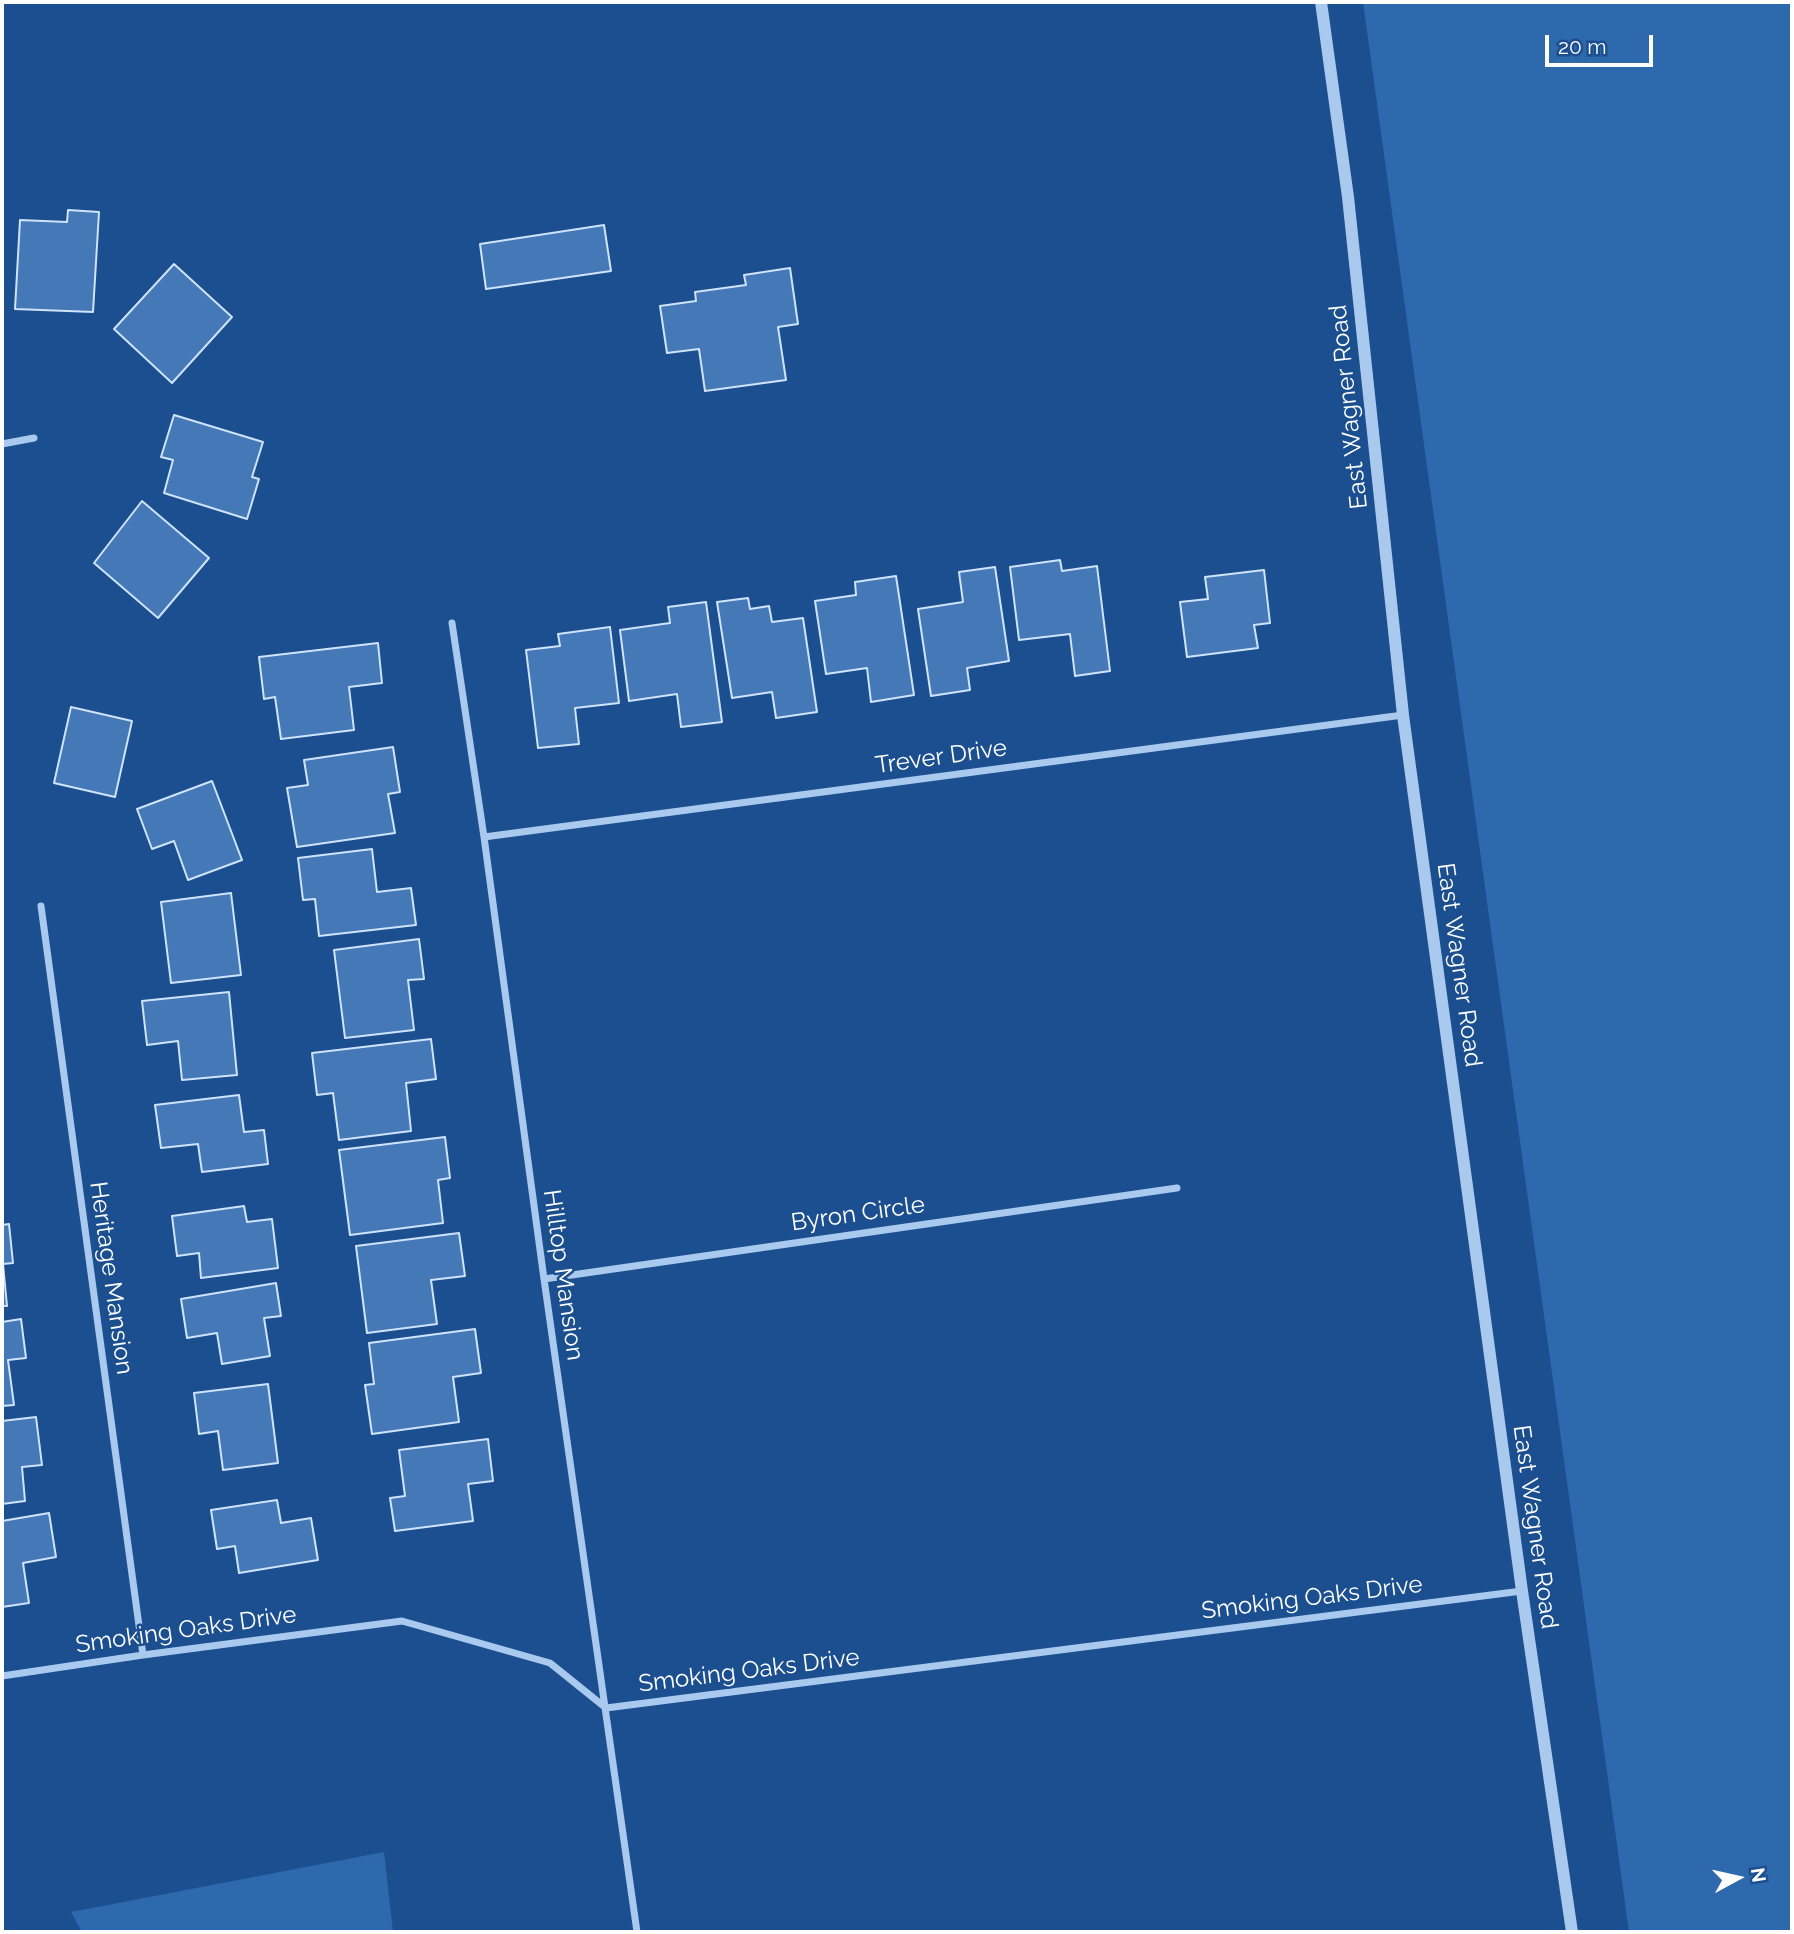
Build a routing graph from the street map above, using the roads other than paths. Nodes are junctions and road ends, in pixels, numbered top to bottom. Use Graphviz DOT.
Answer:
graph roads {
  1 [pos="1321,2"];
  2 [pos="34,438"];
  3 [pos="2,444"];
  4 [pos="452,623"];
  5 [pos="1403,715"];
  6 [pos="484,837"];
  7 [pos="41,906"];
  8 [pos="1177,1188"];
  9 [pos="544,1279"];
  10 [pos="1522,1591"];
  11 [pos="143,1655"];
  12 [pos="2,1676"];
  13 [pos="606,1708"];
  14 [pos="638,1932"];
  15 [pos="1572,1932"];
  1 -- 5 [label="street, East Wagner Road"];
  2 -- 3 [label="street"];
  4 -- 6 [label="street, Hilltop Mansion"];
  5 -- 6 [label="street, Trever Drive"];
  5 -- 10 [label="street, East Wagner Road"];
  6 -- 9 [label="street, Hilltop Mansion"];
  7 -- 11 [label="street, Heritage Mansion"];
  8 -- 9 [label="street, Byron Circle"];
  9 -- 13 [label="street, Hilltop Mansion"];
  10 -- 13 [label="street, Smoking Oaks Drive"];
  10 -- 15 [label="street, East Wagner Road"];
  11 -- 12 [label="street, Smoking Oaks Drive"];
  11 -- 13 [label="street, Smoking Oaks Drive"];
  13 -- 14 [label="street, Hilltop Mansion"];
}
